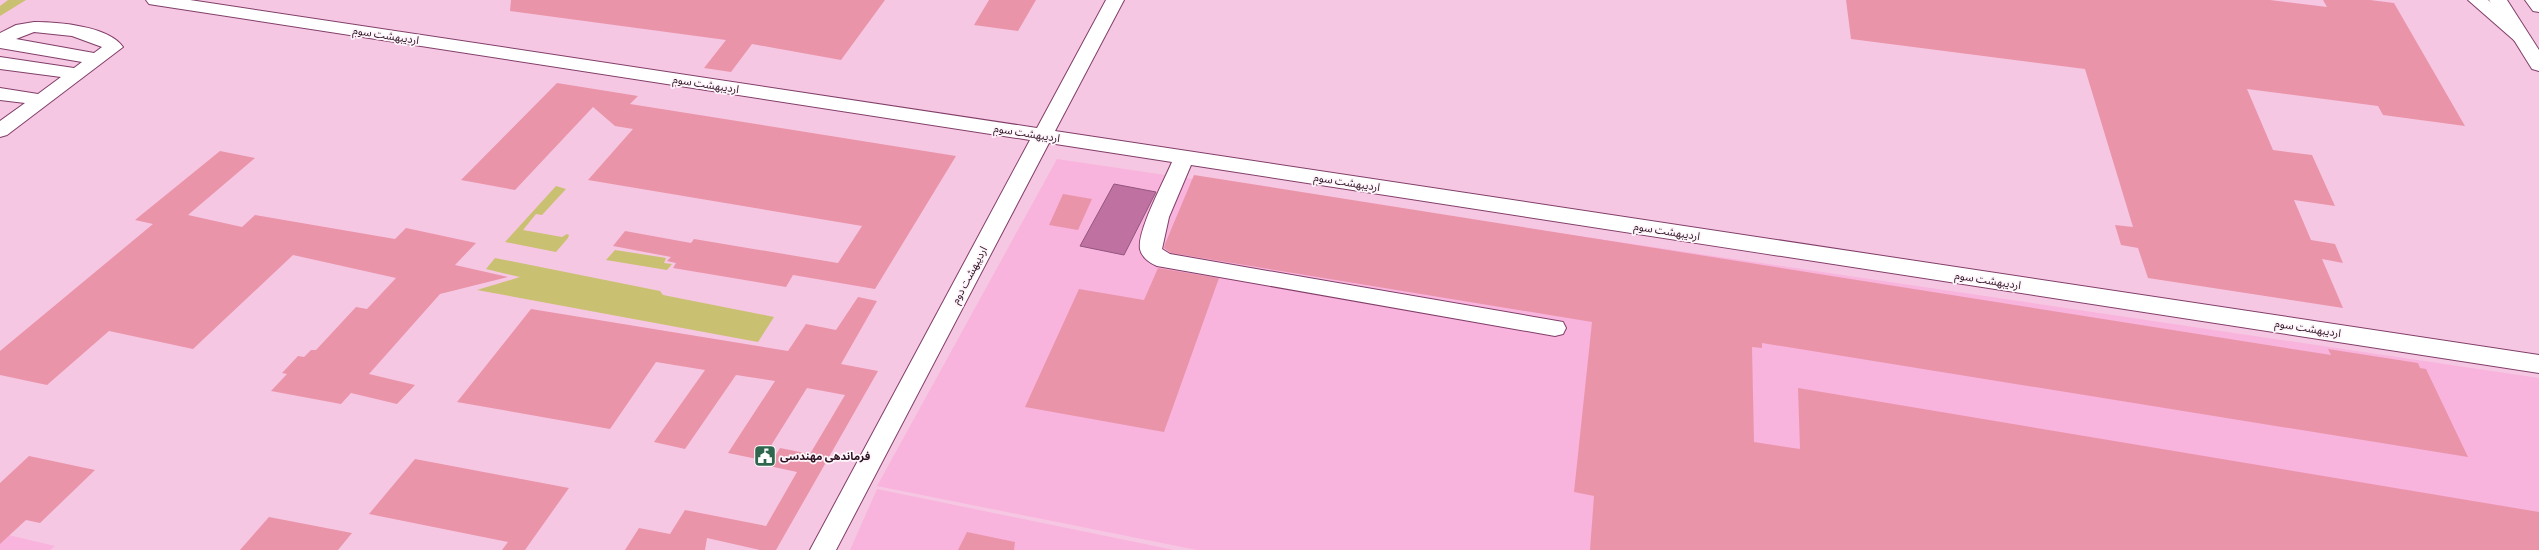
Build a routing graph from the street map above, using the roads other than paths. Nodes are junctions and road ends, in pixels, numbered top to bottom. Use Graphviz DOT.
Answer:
graph roads {
  1 [pos="155,0"];
  2 [pos="1115,0"];
  3 [pos="2477,0"];
  4 [pos="2498,0"];
  5 [pos="2534,0"];
  6 [pos="2539,7"];
  7 [pos="2522,38"];
  8 [pos="0,41"];
  9 [pos="0,63"];
  10 [pos="2539,65"];
  11 [pos="77,74"];
  12 [pos="0,94"];
  13 [pos="42,100"];
  14 [pos="0,130"];
  15 [pos="1043,136"];
  16 [pos="1184,157"];
  17 [pos="1555,328"];
  18 [pos="2539,364"];
  19 [pos="823,550"];
  1 -- 15 [label="main road, اردیبهشت سوم"];
  2 -- 15 [label="main road, اردیبهشت دوم"];
  3 -- 7 [label="main road"];
  4 -- 7 [label="main road"];
  5 -- 6 [label="main road"];
  7 -- 10 [label="main road"];
  8 -- 11 [label="main road"];
  9 -- 11 [label="main road"];
  11 -- 13 [label="main road"];
  12 -- 13 [label="main road"];
  13 -- 14 [label="main road"];
  15 -- 16 [label="main road, اردیبهشت سوم"];
  15 -- 19 [label="main road, اردیبهشت دوم"];
  16 -- 17 [label="main road"];
  16 -- 18 [label="main road, اردیبهشت سوم"];
}
